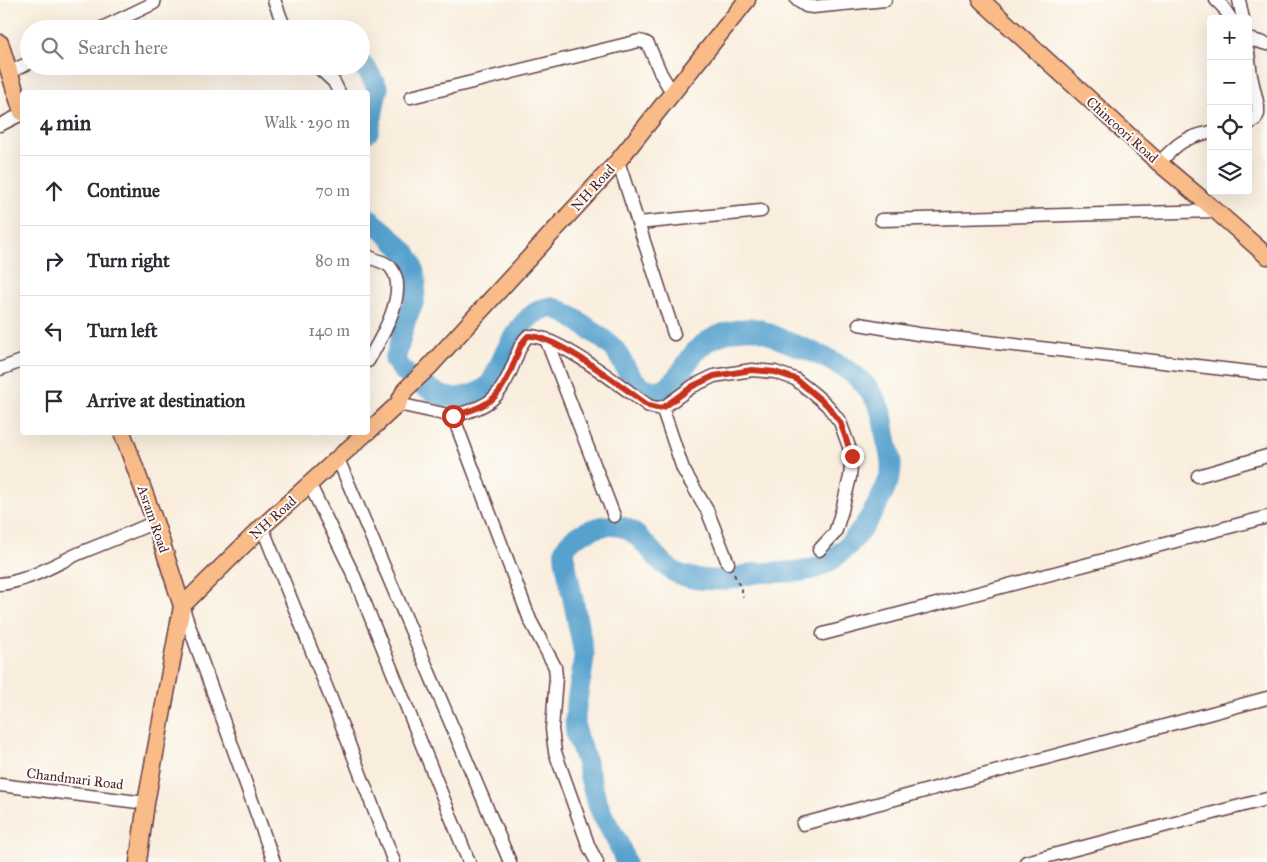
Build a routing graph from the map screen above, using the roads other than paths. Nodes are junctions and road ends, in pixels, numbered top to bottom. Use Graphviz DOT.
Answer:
graph roads {
  1 [pos="274,0"];
  2 [pos="746,0"];
  3 [pos="797,0"];
  4 [pos="885,0"];
  5 [pos="981,0"];
  6 [pos="1216,0"];
  7 [pos="1239,0"];
  8 [pos="154,3"];
  9 [pos="1228,15"];
  10 [pos="1242,15"];
  11 [pos="119,20"];
  12 [pos="282,20"];
  13 [pos="1252,40"];
  14 [pos="0,43"];
  15 [pos="1267,44"];
  16 [pos="1249,60"];
  17 [pos="20,67"];
  18 [pos="10,72"];
  19 [pos="327,75"];
  20 [pos="338,90"];
  21 [pos="672,92"];
  22 [pos="411,97"];
  23 [pos="20,106"];
  24 [pos="20,114"];
  25 [pos="1252,122"];
  26 [pos="0,125"];
  27 [pos="1207,133"];
  28 [pos="618,160"];
  29 [pos="1159,163"];
  30 [pos="761,211"];
  31 [pos="1216,211"];
  32 [pos="880,220"];
  33 [pos="638,223"];
  34 [pos="1267,256"];
  35 [pos="370,257"];
  36 [pos="858,324"];
  37 [pos="674,334"];
  38 [pos="546,339"];
  39 [pos="370,357"];
  40 [pos="20,362"];
  41 [pos="0,369"];
  42 [pos="1267,374"];
  43 [pos="402,397"];
  44 [pos="662,407"];
  45 [pos="453,416"];
  46 [pos="370,429"];
  47 [pos="123,435"];
  48 [pos="364,435"];
  49 [pos="1267,456"];
  50 [pos="338,459"];
  51 [pos="1198,476"];
  52 [pos="310,485"];
  53 [pos="614,516"];
  54 [pos="1267,517"];
  55 [pos="155,522"];
  56 [pos="262,527"];
  57 [pos="819,550"];
  58 [pos="728,563"];
  59 [pos="0,584"];
  60 [pos="182,606"];
  61 [pos="823,634"];
  62 [pos="1267,698"];
  63 [pos="0,785"];
  64 [pos="1267,799"];
  65 [pos="146,802"];
  66 [pos="803,824"];
  67 [pos="138,862"];
  68 [pos="274,862"];
  69 [pos="394,862"];
  70 [pos="469,862"];
  71 [pos="510,862"];
  72 [pos="597,862"];
  73 [pos="1026,862"];
  1 -- 12 [label="street"];
  2 -- 21 [label="main road, NH Road"];
  3 -- 4 [label="street"];
  5 -- 29 [label="main road, Chincoori Road"];
  6 -- 9 [label="street"];
  7 -- 10 [label="street"];
  8 -- 11 [label="street"];
  13 -- 15 [label="street"];
  14 -- 18 [label="main road"];
  16 -- 25 [label="street"];
  17 -- 18 [label="street"];
  18 -- 23 [label="main road"];
  19 -- 20 [label="street"];
  21 -- 22 [label="street"];
  21 -- 28 [label="main road, NH Road"];
  24 -- 26 [label="street"];
  27 -- 29 [label="street"];
  28 -- 33 [label="street"];
  28 -- 43 [label="main road, NH Road"];
  29 -- 31 [label="main road, Chincoori Road"];
  30 -- 33 [label="street"];
  31 -- 32 [label="street"];
  31 -- 34 [label="main road, Chincoori Road"];
  33 -- 37 [label="street"];
  35 -- 39 [label="street"];
  36 -- 42 [label="street"];
  38 -- 44 [label="street"];
  38 -- 45 [label="street"];
  38 -- 53 [label="street"];
  40 -- 41 [label="street"];
  43 -- 45 [label="street"];
  43 -- 46 [label="main road, NH Road"];
  44 -- 57 [label="street"];
  44 -- 58 [label="street"];
  45 -- 72 [label="street"];
  47 -- 55 [label="main road, Asram Road"];
  48 -- 50 [label="main road, NH Road"];
  49 -- 51 [label="street"];
  50 -- 52 [label="main road, NH Road"];
  50 -- 71 [label="street"];
  52 -- 56 [label="main road, NH Road"];
  52 -- 70 [label="street"];
  54 -- 61 [label="street"];
  55 -- 59 [label="street"];
  55 -- 60 [label="main road, Asram Road"];
  56 -- 60 [label="main road, NH Road"];
  56 -- 69 [label="street"];
  60 -- 65 [label="main road"];
  60 -- 68 [label="street"];
  62 -- 66 [label="street"];
  63 -- 65 [label="street, Chandmari Road"];
  64 -- 73 [label="street"];
  65 -- 67 [label="main road"];
}
